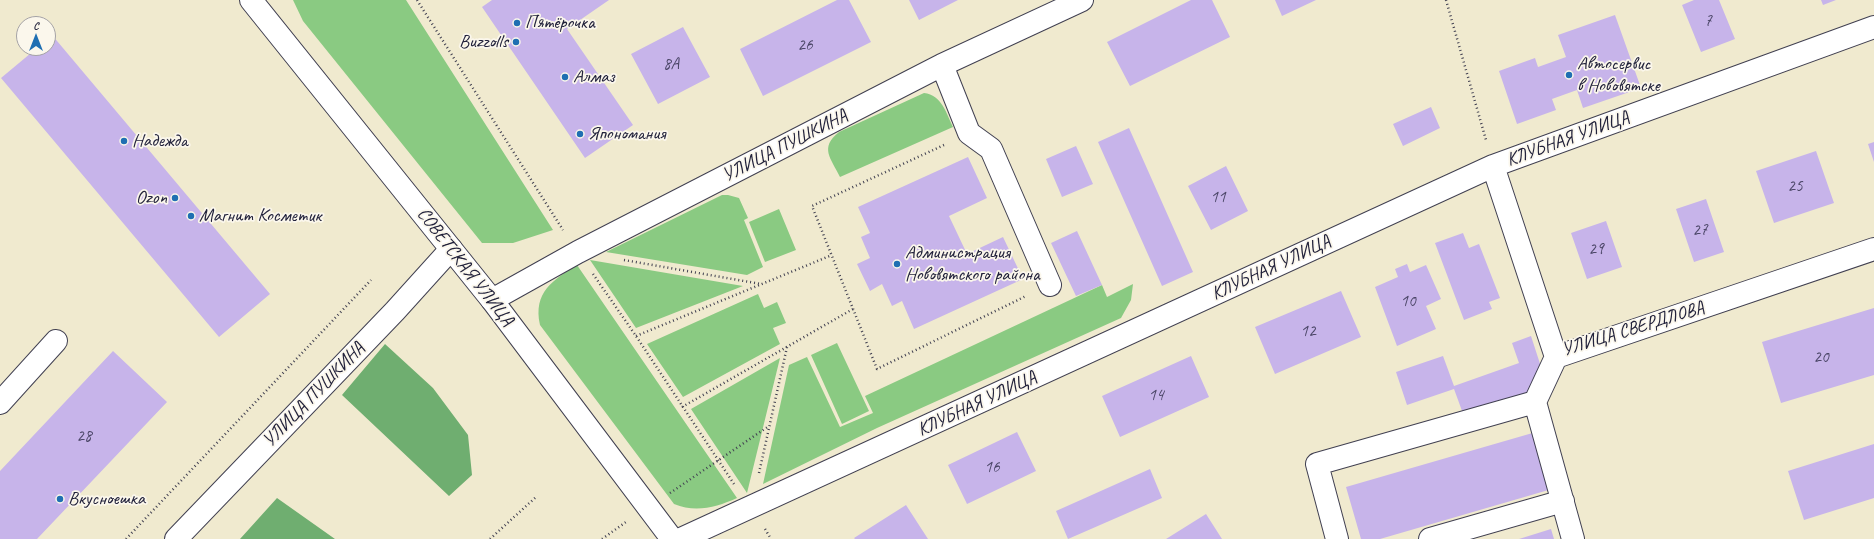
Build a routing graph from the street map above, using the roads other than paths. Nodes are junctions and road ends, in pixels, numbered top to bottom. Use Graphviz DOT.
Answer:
graph roads {
  1 [pos="252,0"];
  2 [pos="1082,0"];
  3 [pos="1874,28"];
  4 [pos="942,65"];
  5 [pos="1493,166"];
  6 [pos="451,249"];
  7 [pos="1874,249"];
  8 [pos="1050,285"];
  9 [pos="492,300"];
  10 [pos="56,341"];
  11 [pos="1556,357"];
  12 [pos="1535,402"];
  13 [pos="0,403"];
  14 [pos="1563,501"];
  15 [pos="176,539"];
  16 [pos="672,539"];
  17 [pos="681,539"];
  18 [pos="1337,539"];
  19 [pos="1430,539"];
  20 [pos="1573,539"];
  1 -- 6 [label="street, СОВЕТСКАЯ УЛИЦА"];
  2 -- 4 [label="street, УЛИЦА ПУШКИНА"];
  3 -- 5 [label="street, КЛУБНАЯ УЛИЦА"];
  4 -- 8 [label="street"];
  4 -- 9 [label="street, УЛИЦА ПУШКИНА"];
  5 -- 11 [label="street, УЛИЦА СВЕРДЛОВА"];
  5 -- 17 [label="street, КЛУБНАЯ УЛИЦА"];
  6 -- 9 [label="street, СОВЕТСКАЯ УЛИЦА"];
  6 -- 15 [label="street, УЛИЦА ПУШКИНА"];
  7 -- 11 [label="street, УЛИЦА СВЕРДЛОВА"];
  9 -- 16 [label="street, СОВЕТСКАЯ УЛИЦА"];
  10 -- 13 [label="street"];
  11 -- 12 [label="street"];
  12 -- 14 [label="street"];
  12 -- 18 [label="street"];
  14 -- 19 [label="street"];
  14 -- 20 [label="street"];
}
